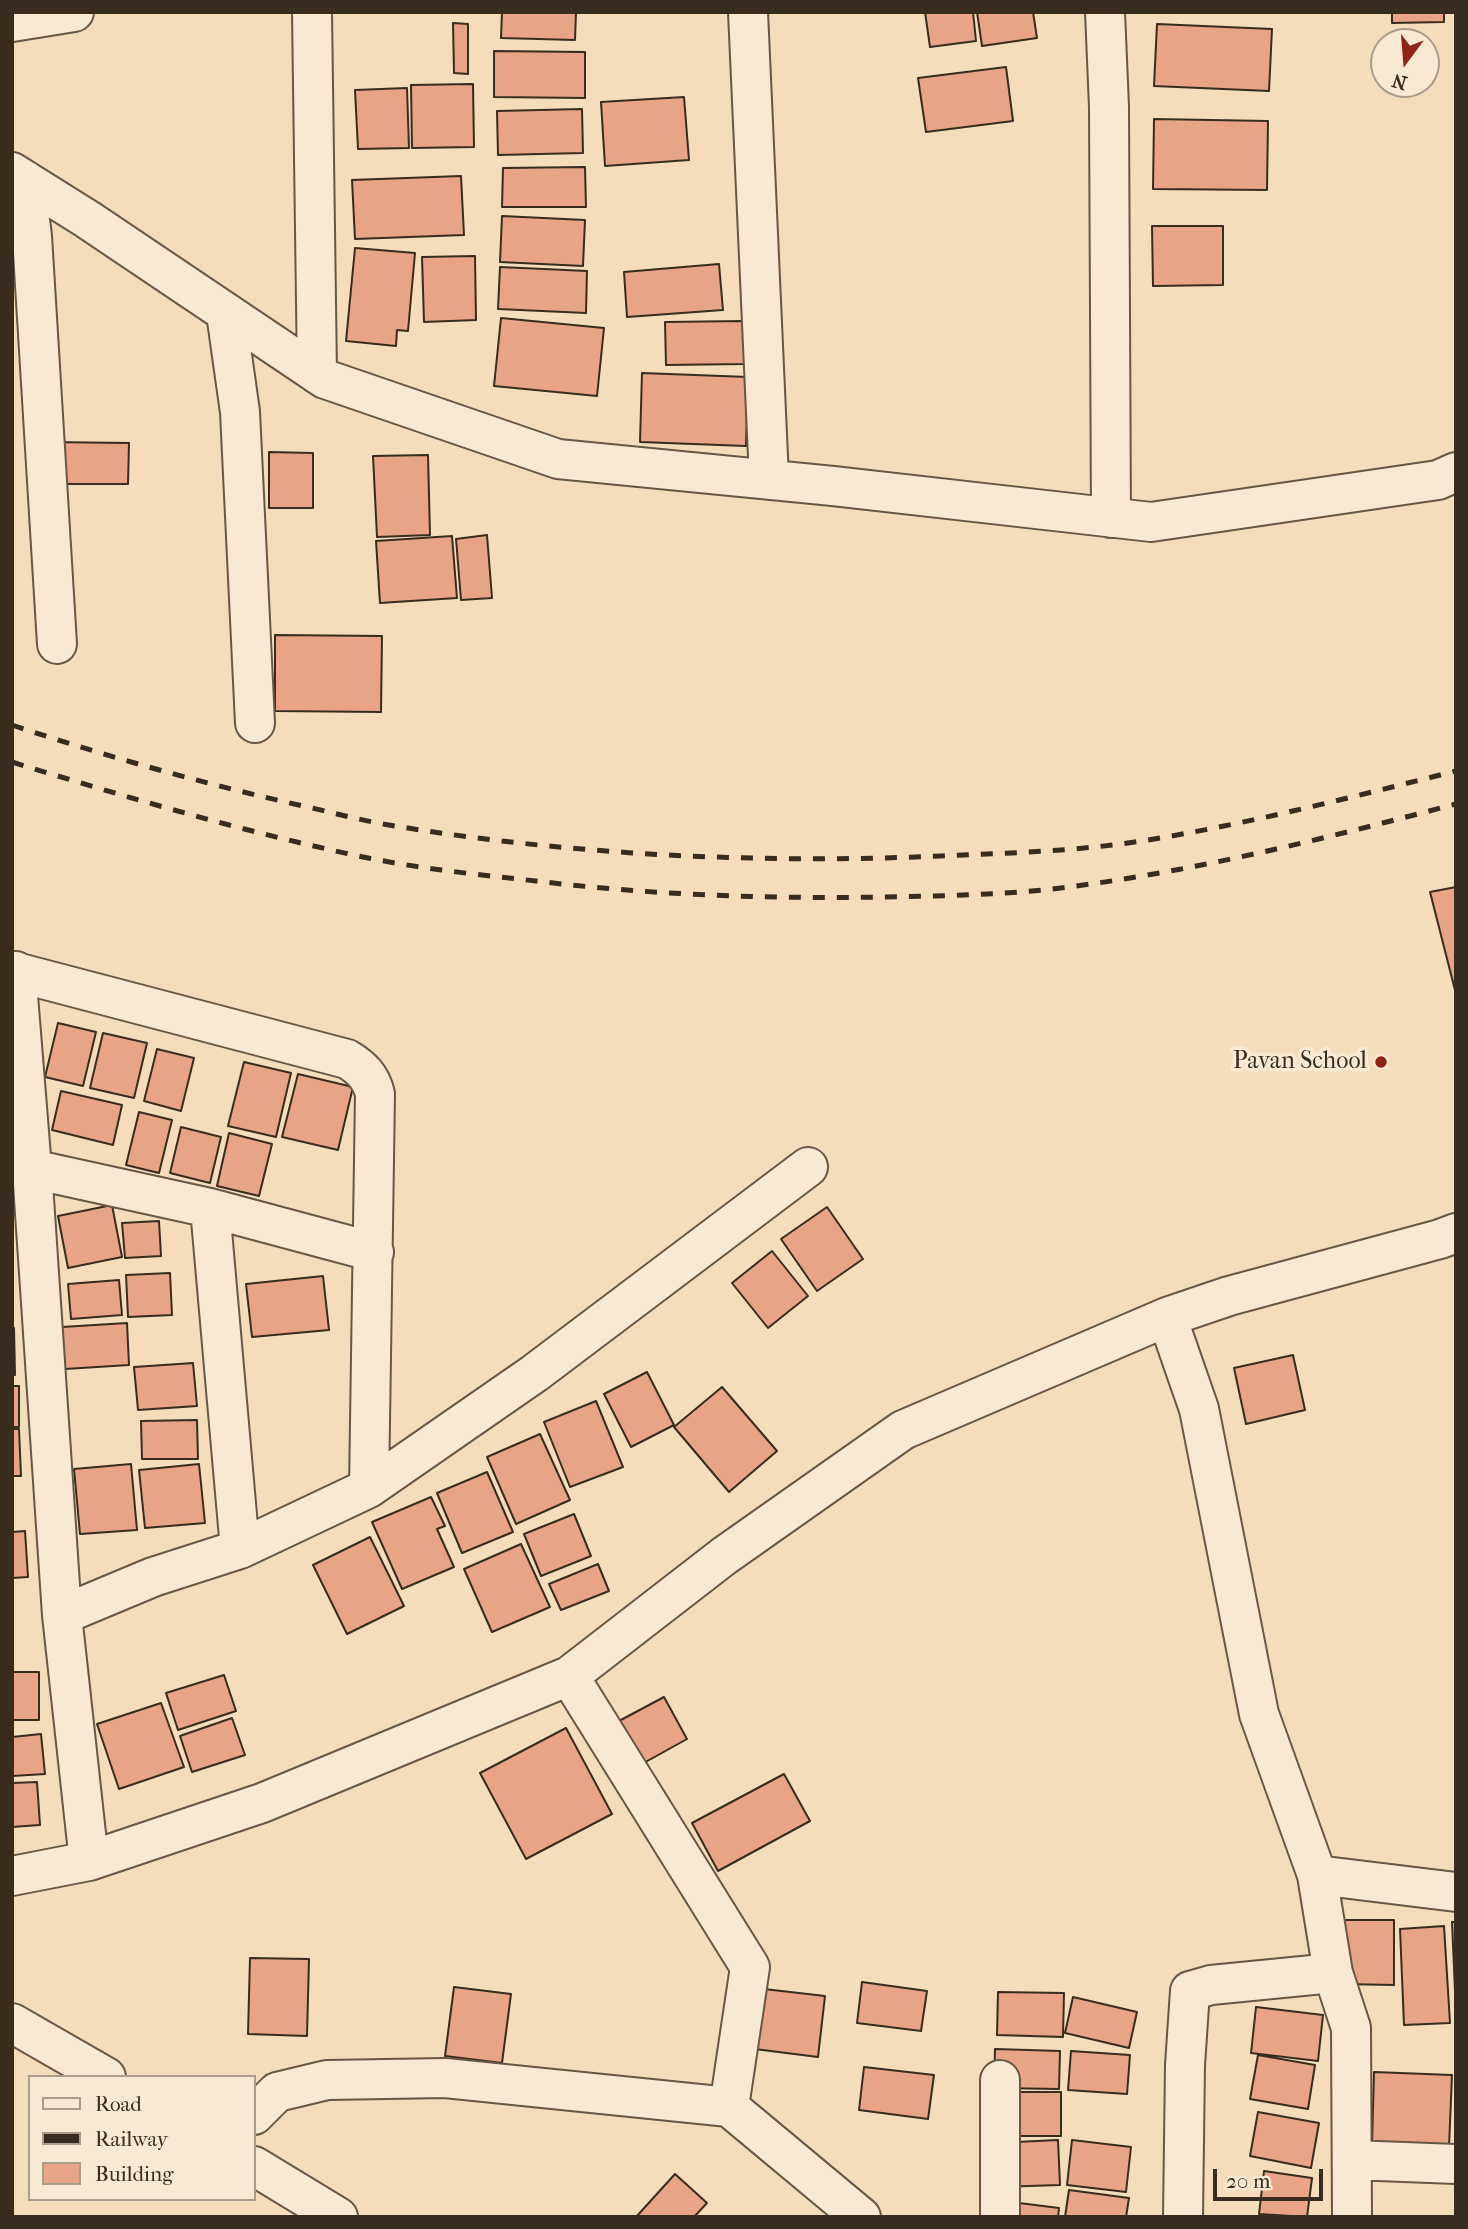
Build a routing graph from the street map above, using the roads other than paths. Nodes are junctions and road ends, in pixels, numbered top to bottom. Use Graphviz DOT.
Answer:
graph roads {
  1 [pos="74,12"];
  2 [pos="312,12"];
  3 [pos="748,12"];
  4 [pos="1104,12"];
  5 [pos="12,22"];
  6 [pos="19,176"];
  7 [pos="226,313"];
  8 [pos="317,374"];
  9 [pos="1456,472"];
  10 [pos="769,479"];
  11 [pos="1111,518"];
  12 [pos="57,644"];
  13 [pos="255,723"];
  14 [pos="14,971"];
  15 [pos="808,1167"];
  16 [pos="32,1169"];
  17 [pos="210,1208"];
  18 [pos="1456,1233"];
  19 [pos="374,1252"];
  20 [pos="1167,1317"];
  21 [pos="369,1488"];
  22 [pos="240,1549"];
  23 [pos="62,1615"];
  24 [pos="569,1676"];
  25 [pos="89,1861"];
  26 [pos="1317,1875"];
  27 [pos="12,1876"];
  28 [pos="1456,1892"];
  29 [pos="1333,1973"];
  30 [pos="12,2023"];
  31 [pos="103,2075"];
  32 [pos="1000,2080"];
  33 [pos="729,2107"];
  34 [pos="256,2113"];
  35 [pos="1352,2160"];
  36 [pos="1456,2164"];
  37 [pos="256,2167"];
  38 [pos="338,2217"];
  39 [pos="861,2217"];
  40 [pos="1000,2217"];
  41 [pos="1183,2217"];
  42 [pos="1352,2217"];
  1 -- 5 [label="street"];
  2 -- 8 [label="street"];
  3 -- 10 [label="street"];
  4 -- 11 [label="street"];
  6 -- 7 [label="street"];
  6 -- 12 [label="street"];
  7 -- 8 [label="street"];
  7 -- 13 [label="street"];
  8 -- 10 [label="street"];
  9 -- 11 [label="street"];
  10 -- 11 [label="street"];
  14 -- 16 [label="street"];
  14 -- 19 [label="street"];
  15 -- 21 [label="street"];
  16 -- 17 [label="street"];
  16 -- 23 [label="street"];
  17 -- 19 [label="street"];
  17 -- 22 [label="street"];
  18 -- 20 [label="street"];
  19 -- 21 [label="street"];
  20 -- 24 [label="street"];
  20 -- 26 [label="street"];
  21 -- 22 [label="street"];
  22 -- 23 [label="street"];
  23 -- 25 [label="street"];
  24 -- 25 [label="street"];
  24 -- 33 [label="street"];
  25 -- 27 [label="street"];
  26 -- 28 [label="street"];
  26 -- 29 [label="street"];
  29 -- 35 [label="street"];
  29 -- 41 [label="street"];
  30 -- 31 [label="street"];
  32 -- 40 [label="street"];
  33 -- 34 [label="street"];
  33 -- 39 [label="street"];
  35 -- 36 [label="street"];
  35 -- 42 [label="street"];
  37 -- 38 [label="street"];
}
